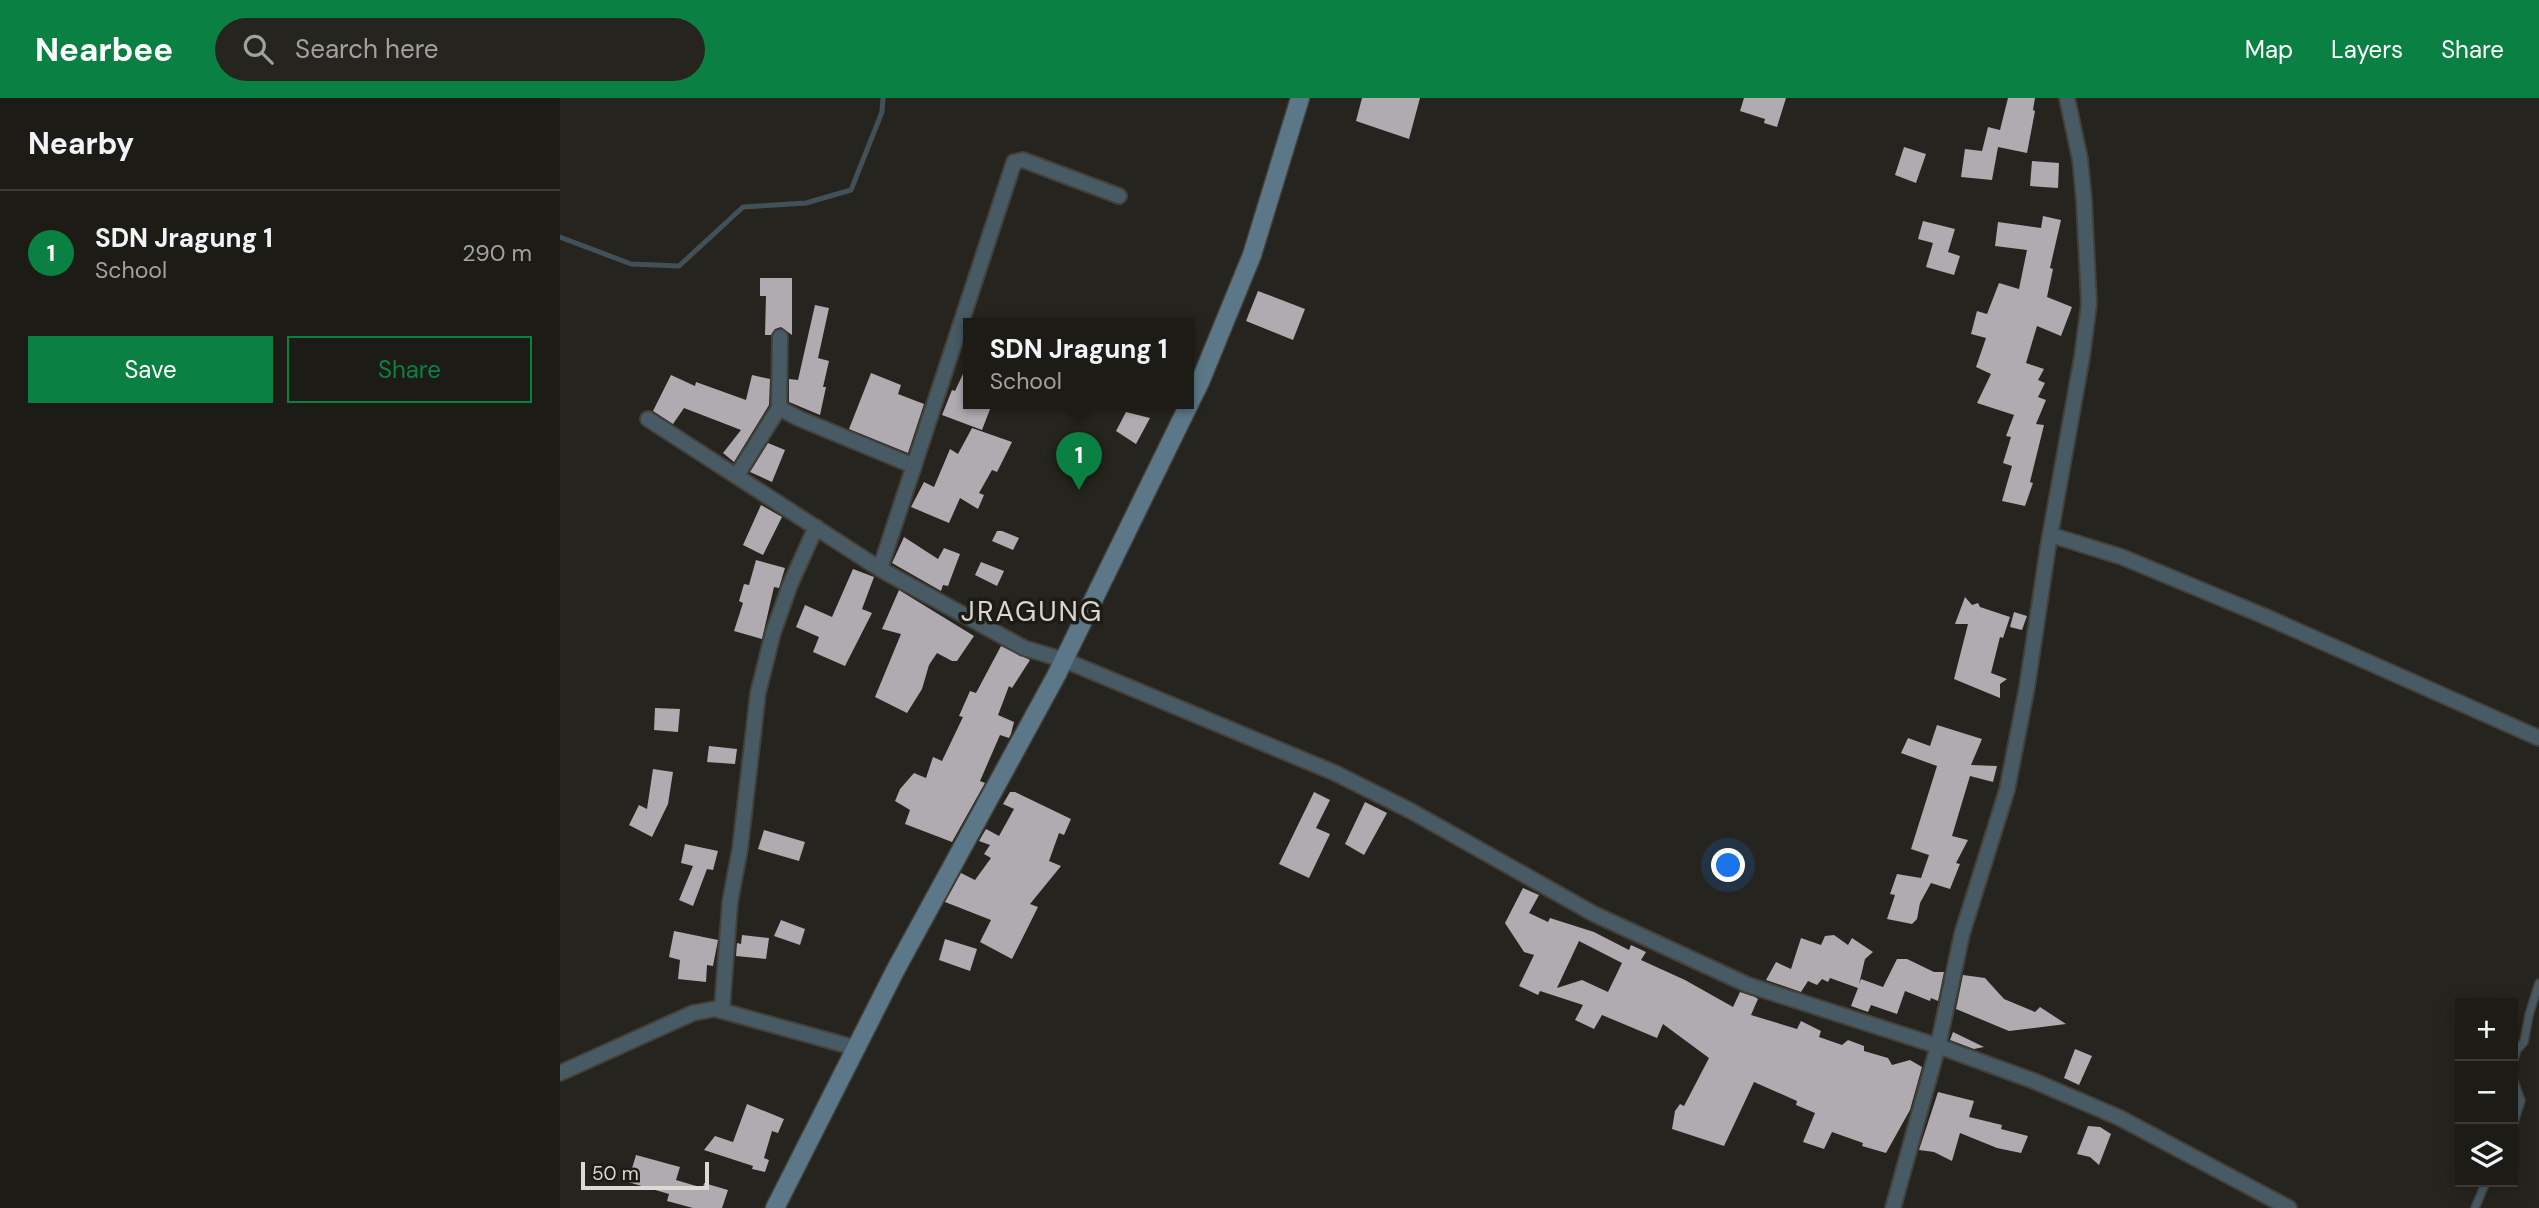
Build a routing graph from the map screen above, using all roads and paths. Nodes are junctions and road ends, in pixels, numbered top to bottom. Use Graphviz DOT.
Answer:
graph roads {
  1 [pos="1300,98"];
  2 [pos="2067,98"];
  3 [pos="1119,196"];
  4 [pos="780,337"];
  5 [pos="1194,392"];
  6 [pos="779,408"];
  7 [pos="1186,409"];
  8 [pos="648,419"];
  9 [pos="914,466"];
  10 [pos="737,475"];
  11 [pos="816,527"];
  12 [pos="2051,535"];
  13 [pos="880,569"];
  14 [pos="1064,660"];
  15 [pos="2539,738"];
  16 [pos="2539,984"];
  17 [pos="722,1009"];
  18 [pos="1938,1046"];
  19 [pos="856,1048"];
  20 [pos="2513,1061"];
  21 [pos="560,1073"];
  22 [pos="2518,1093"];
  23 [pos="2518,1110"];
  24 [pos="2484,1187"];
  25 [pos="775,1208"];
  26 [pos="1893,1208"];
  27 [pos="2288,1208"];
  28 [pos="2475,1208"];
  1 -- 5 [label="main road"];
  2 -- 12 [label="street"];
  3 -- 9 [label="street"];
  4 -- 6 [label="street"];
  6 -- 9 [label="street"];
  6 -- 10 [label="street"];
  7 -- 14 [label="main road"];
  8 -- 10 [label="street"];
  9 -- 13 [label="street"];
  10 -- 11 [label="street"];
  11 -- 13 [label="street"];
  11 -- 17 [label="street"];
  12 -- 15 [label="street"];
  12 -- 18 [label="street"];
  13 -- 14 [label="street"];
  14 -- 18 [label="street"];
  14 -- 19 [label="main road"];
  16 -- 20 [label="lane"];
  17 -- 19 [label="street"];
  17 -- 21 [label="street"];
  18 -- 26 [label="street"];
  18 -- 27 [label="street"];
  19 -- 25 [label="main road"];
  22 -- 23 [label="lane"];
  24 -- 28 [label="lane"];
}
